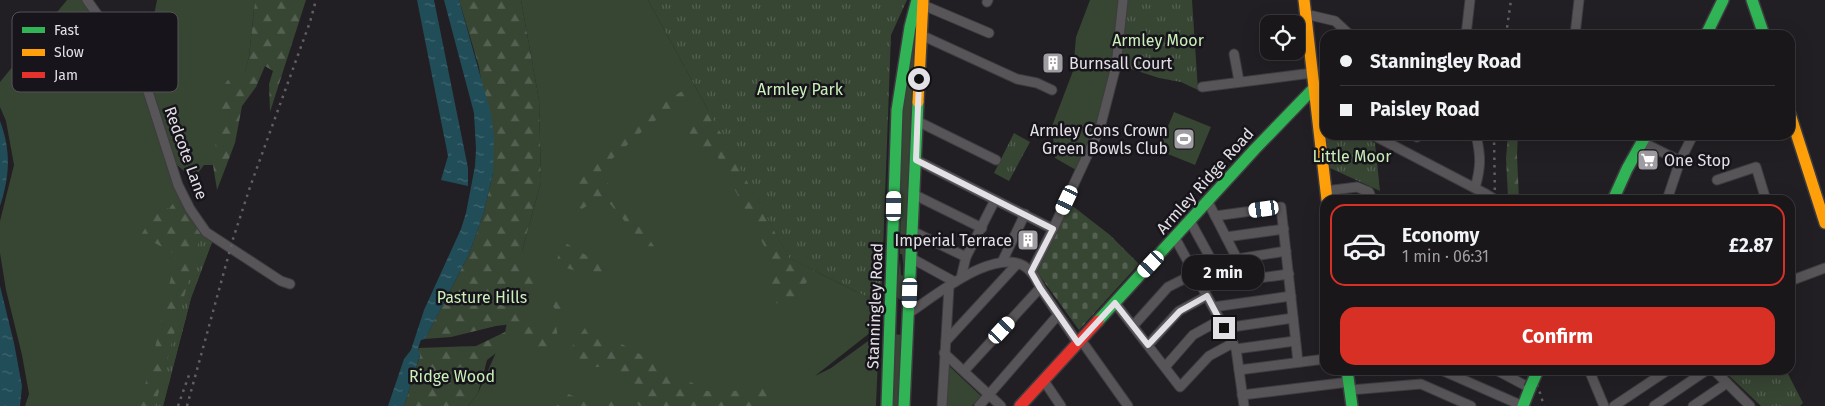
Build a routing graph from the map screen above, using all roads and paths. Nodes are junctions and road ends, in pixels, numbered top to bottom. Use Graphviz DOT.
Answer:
graph roads {
  1 [pos="87,0"];
  2 [pos="1123,0"];
  3 [pos="1304,0"];
  4 [pos="1470,0"];
  5 [pos="1579,0"];
  6 [pos="1723,0"];
  7 [pos="1752,0"];
  8 [pos="921,2"];
  9 [pos="95,12"];
  10 [pos="1305,14"];
  11 [pos="1345,30"];
  12 [pos="1467,30"];
  13 [pos="1576,30"];
  14 [pos="1708,30"];
  15 [pos="1762,30"];
  16 [pos="989,33"];
  17 [pos="921,35"];
  18 [pos="1234,54"];
  19 [pos="1312,73"];
  20 [pos="1239,81"];
  21 [pos="1202,87"];
  22 [pos="1313,89"];
  23 [pos="1052,90"];
  24 [pos="148,92"];
  25 [pos="1320,106"];
  26 [pos="917,121"];
  27 [pos="1795,130"];
  28 [pos="1322,140"];
  29 [pos="1388,140"];
  30 [pos="1477,140"];
  31 [pos="1643,140"];
  32 [pos="1647,140"];
  33 [pos="1691,140"];
  34 [pos="916,160"];
  35 [pos="996,160"];
  36 [pos="1680,161"];
  37 [pos="1717,180"];
  38 [pos="1475,188"];
  39 [pos="913,194"];
  40 [pos="1326,195"];
  41 [pos="1370,195"];
  42 [pos="1488,195"];
  43 [pos="1616,195"];
  44 [pos="1669,195"];
  45 [pos="1764,195"];
  46 [pos="995,200"];
  47 [pos="1208,202"];
  48 [pos="1025,214"];
  49 [pos="1215,216"];
  50 [pos="1190,221"];
  51 [pos="1825,223"];
  52 [pos="982,228"];
  53 [pos="1053,229"];
  54 [pos="1284,229"];
  55 [pos="912,231"];
  56 [pos="1175,238"];
  57 [pos="1226,238"];
  58 [pos="1286,251"];
  59 [pos="911,258"];
  60 [pos="966,258"];
  61 [pos="1237,259"];
  62 [pos="1002,262"];
  63 [pos="1017,264"];
  64 [pos="1825,268"];
  65 [pos="1031,272"];
  66 [pos="1194,274"];
  67 [pos="1289,274"];
  68 [pos="1795,277"];
  69 [pos="1248,280"];
  70 [pos="955,282"];
  71 [pos="1224,283"];
  72 [pos="290,284"];
  73 [pos="1202,286"];
  74 [pos="1040,288"];
  75 [pos="1207,296"];
  76 [pos="1291,296"];
  77 [pos="1115,303"];
  78 [pos="1213,307"];
  79 [pos="891,308"];
  80 [pos="909,315"];
  81 [pos="1058,316"];
  82 [pos="1293,318"];
  83 [pos="891,323"];
  84 [pos="1222,324"];
  85 [pos="1133,326"];
  86 [pos="946,341"];
  87 [pos="1295,341"];
  88 [pos="1080,342"];
  89 [pos="1148,345"];
  90 [pos="1234,346"];
  91 [pos="944,353"];
  92 [pos="1320,360"];
  93 [pos="1298,362"];
  94 [pos="1165,367"];
  95 [pos="1239,370"];
  96 [pos="964,372"];
  97 [pos="1348,375"];
  98 [pos="1453,375"];
  99 [pos="1510,375"];
  100 [pos="1536,375"];
  101 [pos="1591,375"];
  102 [pos="1660,375"];
  103 [pos="1700,375"];
  104 [pos="1719,375"];
  105 [pos="1044,381"];
  106 [pos="1727,383"];
  107 [pos="1349,386"];
  108 [pos="1530,388"];
  109 [pos="989,394"];
  110 [pos="1242,395"];
  111 [pos="1747,403"];
  112 [pos="887,406"];
  113 [pos="904,406"];
  114 [pos="942,406"];
  115 [pos="979,406"];
  116 [pos="1001,406"];
  117 [pos="1020,406"];
  118 [pos="1061,406"];
  119 [pos="1128,406"];
  120 [pos="1244,406"];
  121 [pos="1352,406"];
  122 [pos="1470,406"];
  123 [pos="1523,406"];
  124 [pos="1604,406"];
  125 [pos="1614,406"];
  126 [pos="1654,406"];
  127 [pos="1693,406"];
  128 [pos="1735,406"];
  1 -- 9 [label="street, Redcote Lane"];
  2 -- 53 [label="street"];
  3 -- 10 [label="main road"];
  4 -- 12 [label="street"];
  5 -- 13 [label="street"];
  6 -- 14 [label="main road"];
  7 -- 15 [label="main road"];
  8 -- 16 [label="street"];
  8 -- 17 [label="main road, Stanningley Road"];
  8 -- 79 [label="main road, Stanningley Road"];
  10 -- 11 [label="street"];
  10 -- 19 [label="main road"];
  17 -- 23 [label="street"];
  17 -- 26 [label="main road, Stanningley Road"];
  18 -- 20 [label="street"];
  19 -- 20 [label="street"];
  19 -- 22 [label="main road"];
  20 -- 21 [label="street"];
  22 -- 25 [label="main road"];
  22 -- 47 [label="main road, Armley Ridge Road"];
  24 -- 72 [label="street, Redcote Lane"];
  26 -- 34 [label="main road, Stanningley Road"];
  26 -- 35 [label="street"];
  27 -- 51 [label="main road"];
  28 -- 40 [label="main road"];
  29 -- 38 [label="street"];
  30 -- 38 [label="street"];
  31 -- 43 [label="main road"];
  32 -- 36 [label="street"];
  33 -- 36 [label="street"];
  34 -- 39 [label="main road, Stanningley Road"];
  34 -- 46 [label="street"];
  36 -- 44 [label="street"];
  37 -- 45 [label="street"];
  38 -- 42 [label="street, bridge"];
  39 -- 52 [label="street"];
  39 -- 55 [label="main road, Stanningley Road"];
  40 -- 41 [label="street"];
  46 -- 48 [label="street"];
  46 -- 52 [label="street"];
  47 -- 49 [label="street"];
  47 -- 50 [label="main road, Armley Ridge Road"];
  48 -- 53 [label="street"];
  48 -- 62 [label="street"];
  49 -- 54 [label="street"];
  49 -- 57 [label="street"];
  50 -- 56 [label="main road, Armley Ridge Road"];
  50 -- 71 [label="street"];
  52 -- 60 [label="street"];
  53 -- 65 [label="street"];
  54 -- 57 [label="street"];
  54 -- 58 [label="street"];
  55 -- 59 [label="main road, Stanningley Road"];
  55 -- 60 [label="street"];
  56 -- 66 [label="street"];
  56 -- 77 [label="main road, Armley Ridge Road"];
  57 -- 61 [label="street"];
  58 -- 61 [label="street"];
  58 -- 67 [label="street"];
  59 -- 70 [label="street"];
  59 -- 80 [label="main road, Stanningley Road"];
  60 -- 70 [label="street"];
  61 -- 69 [label="street"];
  62 -- 63 [label="street"];
  62 -- 70 [label="street"];
  63 -- 65 [label="street"];
  63 -- 86 [label="street"];
  64 -- 68 [label="street"];
  65 -- 74 [label="street"];
  66 -- 73 [label="street"];
  66 -- 85 [label="street"];
  67 -- 69 [label="street"];
  67 -- 76 [label="street"];
  69 -- 71 [label="street"];
  70 -- 80 [label="street"];
  70 -- 86 [label="street"];
  71 -- 73 [label="street"];
  73 -- 75 [label="street"];
  74 -- 81 [label="street"];
  74 -- 96 [label="street"];
  75 -- 78 [label="street"];
  75 -- 89 [label="street"];
  76 -- 78 [label="street"];
  76 -- 82 [label="street"];
  77 -- 85 [label="street"];
  77 -- 88 [label="main road, Armley Ridge Road"];
  78 -- 84 [label="street"];
  79 -- 80 [label="main road"];
  79 -- 83 [label="main road, Stanningley Road"];
  80 -- 83 [label="main road"];
  80 -- 113 [label="main road, Stanningley Road"];
  81 -- 88 [label="street"];
  81 -- 109 [label="street"];
  82 -- 84 [label="street"];
  82 -- 87 [label="street"];
  83 -- 112 [label="main road, Stanningley Road"];
  84 -- 90 [label="street"];
  84 -- 94 [label="street"];
  85 -- 89 [label="street"];
  86 -- 91 [label="street"];
  87 -- 90 [label="street"];
  87 -- 93 [label="street"];
  88 -- 105 [label="main road, Armley Ridge Road"];
  88 -- 119 [label="street"];
  89 -- 94 [label="street"];
  90 -- 94 [label="street"];
  90 -- 95 [label="street"];
  91 -- 96 [label="street"];
  91 -- 114 [label="street"];
  92 -- 93 [label="street"];
  93 -- 95 [label="street"];
  95 -- 110 [label="street"];
  96 -- 109 [label="street"];
  97 -- 107 [label="main road"];
  98 -- 123 [label="street"];
  99 -- 108 [label="street"];
  100 -- 108 [label="main road, bridge"];
  101 -- 124 [label="street"];
  102 -- 125 [label="street"];
  103 -- 126 [label="street"];
  104 -- 106 [label="street"];
  105 -- 117 [label="main road, Armley Ridge Road"];
  105 -- 118 [label="street"];
  106 -- 111 [label="street"];
  106 -- 127 [label="street"];
  107 -- 110 [label="street"];
  107 -- 121 [label="main road"];
  107 -- 122 [label="street"];
  108 -- 123 [label="main road"];
  109 -- 115 [label="street"];
  109 -- 116 [label="street"];
  110 -- 120 [label="street"];
  111 -- 128 [label="street"];
}
